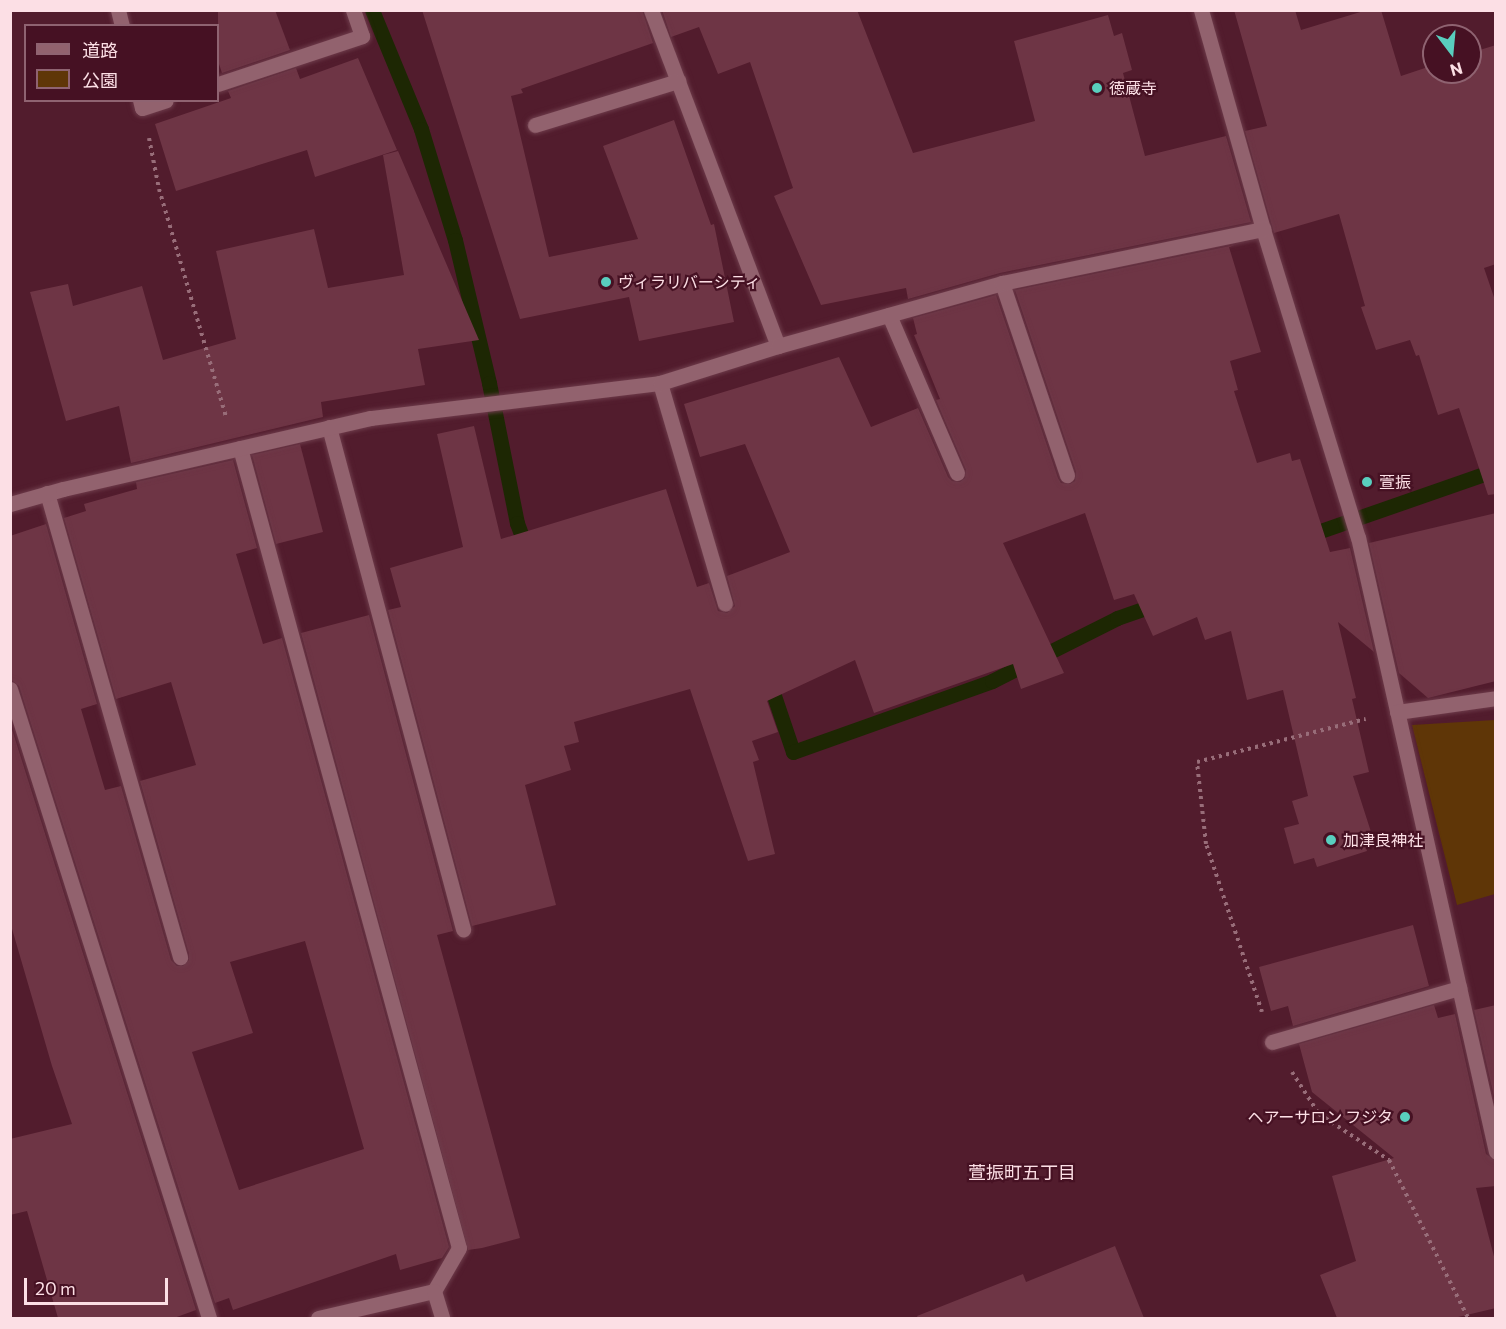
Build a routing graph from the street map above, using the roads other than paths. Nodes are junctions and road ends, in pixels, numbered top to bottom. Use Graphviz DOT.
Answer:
graph roads {
  1 [pos="353,10"];
  2 [pos="651,10"];
  3 [pos="1201,10"];
  4 [pos="678,81"];
  5 [pos="219,84"];
  6 [pos="535,125"];
  7 [pos="1263,229"];
  8 [pos="1002,283"];
  9 [pos="889,315"];
  10 [pos="778,346"];
  11 [pos="660,383"];
  12 [pos="329,427"];
  13 [pos="238,448"];
  14 [pos="957,473"];
  15 [pos="1068,475"];
  16 [pos="47,493"];
  17 [pos="10,504"];
  18 [pos="725,604"];
  19 [pos="10,689"];
  20 [pos="1496,698"];
  21 [pos="1397,712"];
  22 [pos="463,929"];
  23 [pos="180,957"];
  24 [pos="1459,988"];
  25 [pos="1272,1042"];
  26 [pos="1496,1152"];
  27 [pos="434,1291"];
  28 [pos="209,1318"];
  29 [pos="318,1318"];
  30 [pos="442,1318"];
  1 -- 5 [label="street"];
  2 -- 4 [label="street"];
  3 -- 7 [label="street"];
  4 -- 6 [label="street"];
  4 -- 10 [label="street"];
  7 -- 8 [label="street"];
  7 -- 21 [label="street"];
  8 -- 9 [label="street"];
  8 -- 15 [label="street"];
  9 -- 10 [label="street"];
  9 -- 14 [label="street"];
  10 -- 11 [label="street"];
  11 -- 12 [label="street"];
  11 -- 18 [label="street"];
  12 -- 13 [label="street"];
  12 -- 22 [label="street"];
  13 -- 16 [label="street"];
  13 -- 27 [label="street"];
  16 -- 17 [label="street"];
  16 -- 23 [label="street"];
  19 -- 28 [label="street"];
  20 -- 21 [label="street"];
  21 -- 24 [label="street"];
  24 -- 25 [label="street"];
  24 -- 26 [label="street"];
  27 -- 29 [label="street"];
  27 -- 30 [label="street"];
}
